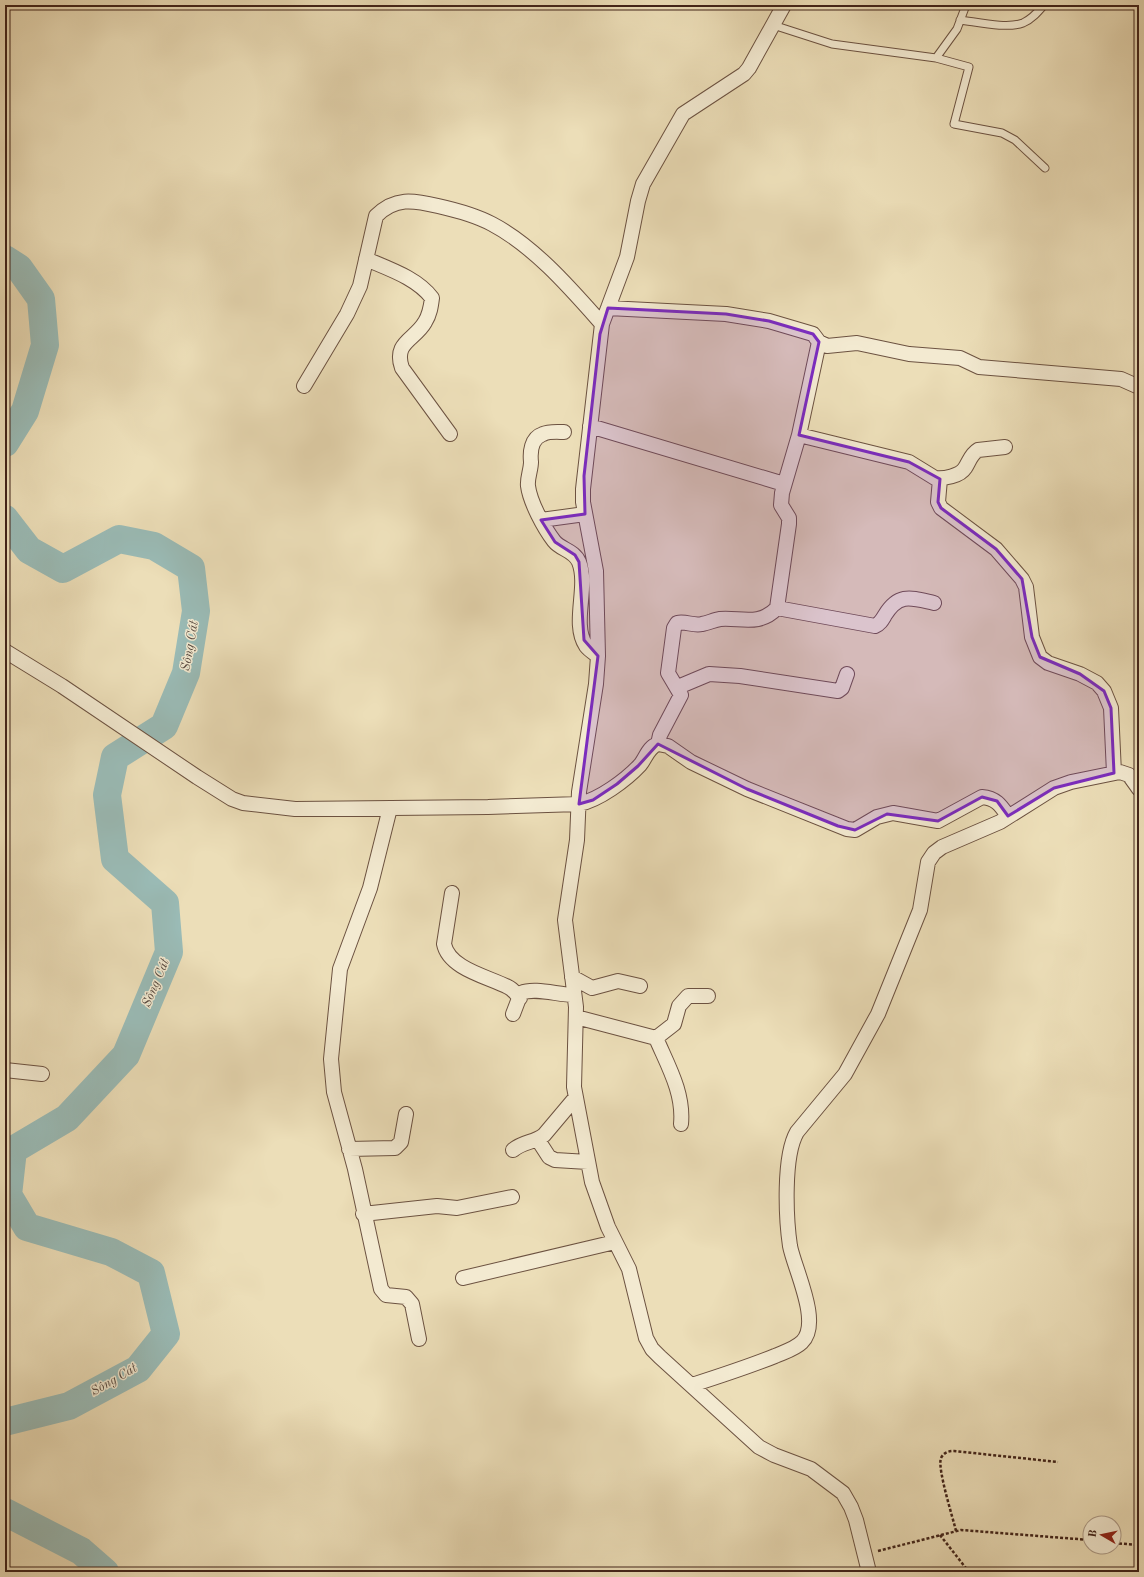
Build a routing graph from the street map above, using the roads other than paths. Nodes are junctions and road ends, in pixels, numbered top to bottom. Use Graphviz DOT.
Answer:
graph roads {
  1 [pos="784,5"];
  2 [pos="966,5"];
  3 [pos="1044,5"];
  4 [pos="960,20"];
  5 [pos="773,25"];
  6 [pos="936,58"];
  7 [pos="1045,168"];
  8 [pos="366,259"];
  9 [pos="608,308"];
  10 [pos="602,324"];
  11 [pos="819,342"];
  12 [pos="304,386"];
  13 [pos="1139,387"];
  14 [pos="590,426"];
  15 [pos="564,432"];
  16 [pos="450,434"];
  17 [pos="799,435"];
  18 [pos="1004,447"];
  19 [pos="940,479"];
  20 [pos="784,484"];
  21 [pos="586,514"];
  22 [pos="541,520"];
  23 [pos="934,603"];
  24 [pos="777,608"];
  25 [pos="5,651"];
  26 [pos="598,656"];
  27 [pos="847,674"];
  28 [pos="678,688"];
  29 [pos="658,744"];
  30 [pos="1114,773"];
  31 [pos="1139,789"];
  32 [pos="579,804"];
  33 [pos="390,808"];
  34 [pos="1008,816"];
  35 [pos="452,894"];
  36 [pos="572,977"];
  37 [pos="640,986"];
  38 [pos="574,995"];
  39 [pos="708,996"];
  40 [pos="520,998"];
  41 [pos="513,1014"];
  42 [pos="576,1017"];
  43 [pos="656,1038"];
  44 [pos="5,1070"];
  45 [pos="42,1074"];
  46 [pos="576,1097"];
  47 [pos="406,1114"];
  48 [pos="681,1124"];
  49 [pos="538,1140"];
  50 [pos="349,1149"];
  51 [pos="513,1150"];
  52 [pos="588,1162"];
  53 [pos="512,1197"];
  54 [pos="363,1214"];
  55 [pos="614,1242"];
  56 [pos="463,1278"];
  57 [pos="419,1339"];
  58 [pos="692,1385"];
  59 [pos="869,1572"];
  1 -- 5 [label="street"];
  2 -- 4 [label="lane"];
  3 -- 4 [label="lane"];
  4 -- 6 [label="lane"];
  5 -- 6 [label="lane"];
  5 -- 9 [label="street"];
  6 -- 7 [label="lane"];
  8 -- 10 [label="street"];
  8 -- 12 [label="street"];
  8 -- 16 [label="street"];
  9 -- 10 [label="street"];
  9 -- 11 [label="street"];
  10 -- 14 [label="street"];
  11 -- 13 [label="street"];
  11 -- 17 [label="street"];
  14 -- 20 [label="street"];
  14 -- 21 [label="street"];
  15 -- 22 [label="street"];
  17 -- 19 [label="street"];
  17 -- 20 [label="street"];
  18 -- 19 [label="street"];
  19 -- 30 [label="street"];
  20 -- 24 [label="street"];
  21 -- 22 [label="street"];
  21 -- 26 [label="street"];
  22 -- 26 [label="street"];
  23 -- 24 [label="street"];
  24 -- 28 [label="street"];
  25 -- 33 [label="street"];
  26 -- 32 [label="street"];
  27 -- 28 [label="street"];
  28 -- 29 [label="street"];
  29 -- 32 [label="street"];
  29 -- 34 [label="street"];
  30 -- 31 [label="street"];
  30 -- 34 [label="street"];
  32 -- 33 [label="street"];
  32 -- 36 [label="street"];
  33 -- 50 [label="street"];
  34 -- 58 [label="street"];
  35 -- 40 [label="street"];
  36 -- 37 [label="street"];
  36 -- 38 [label="street"];
  38 -- 40 [label="street"];
  38 -- 42 [label="street"];
  39 -- 43 [label="street"];
  40 -- 41 [label="street"];
  42 -- 43 [label="street"];
  42 -- 46 [label="street"];
  43 -- 48 [label="street"];
  44 -- 45 [label="street"];
  46 -- 49 [label="street"];
  46 -- 52 [label="street"];
  47 -- 50 [label="street"];
  49 -- 51 [label="street"];
  49 -- 52 [label="street"];
  50 -- 54 [label="street"];
  52 -- 55 [label="street"];
  53 -- 54 [label="street"];
  54 -- 57 [label="street"];
  55 -- 56 [label="street"];
  55 -- 58 [label="street"];
  58 -- 59 [label="street"];
}
